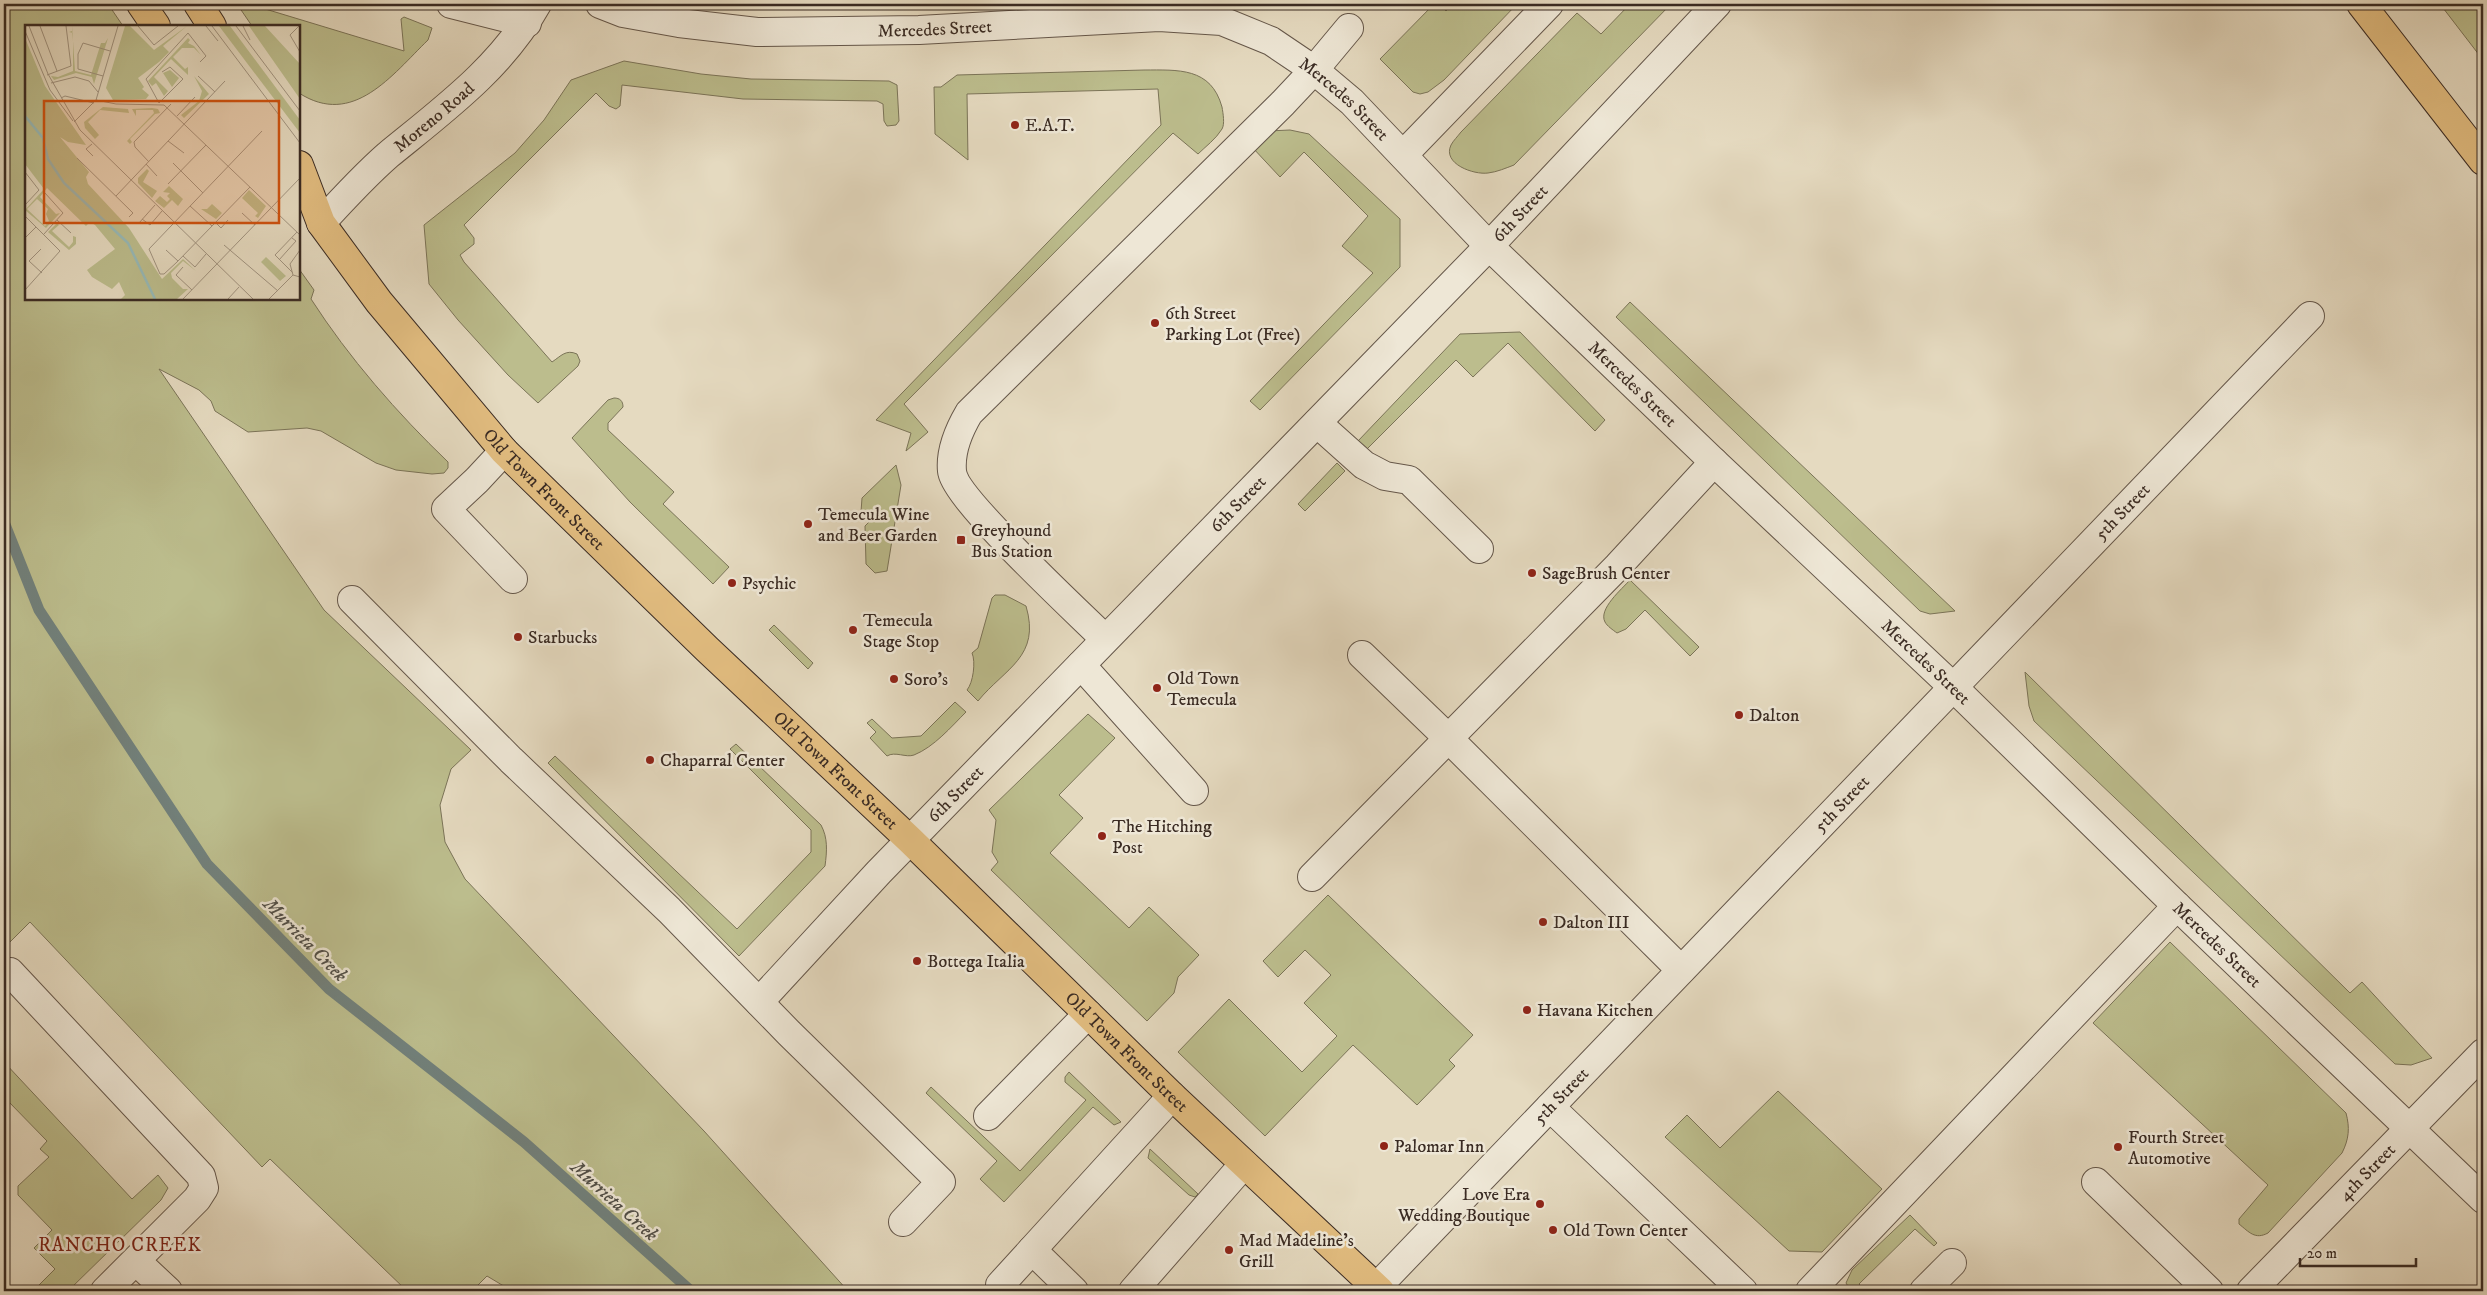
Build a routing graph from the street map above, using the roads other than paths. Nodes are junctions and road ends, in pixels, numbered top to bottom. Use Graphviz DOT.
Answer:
graph roads {
  1 [pos="141,4"];
  2 [pos="198,4"];
  3 [pos="451,4"];
  4 [pos="600,4"];
  5 [pos="1549,4"];
  6 [pos="1717,4"];
  7 [pos="2361,4"];
  8 [pos="1225,9"];
  9 [pos="532,13"];
  10 [pos="155,25"];
  11 [pos="211,25"];
  12 [pos="1349,28"];
  13 [pos="1314,70"];
  14 [pos="1403,155"];
  15 [pos="2483,161"];
  16 [pos="300,168"];
  17 [pos="300,207"];
  18 [pos="321,223"];
  19 [pos="1489,246"];
  20 [pos="2310,316"];
  21 [pos="1317,423"];
  22 [pos="504,450"];
  23 [pos="1714,462"];
  24 [pos="1479,549"];
  25 [pos="513,578"];
  26 [pos="352,600"];
  27 [pos="1106,639"];
  28 [pos="1362,656"];
  29 [pos="1081,664"];
  30 [pos="1953,686"];
  31 [pos="1448,738"];
  32 [pos="1194,791"];
  33 [pos="910,840"];
  34 [pos="1312,877"];
  35 [pos="2177,906"];
  36 [pos="1681,970"];
  37 [pos="10,972"];
  38 [pos="759,1002"];
  39 [pos="1088,1014"];
  40 [pos="2483,1053"];
  41 [pos="1172,1096"];
  42 [pos="1550,1107"];
  43 [pos="988,1116"];
  44 [pos="2410,1128"];
  45 [pos="1244,1164"];
  46 [pos="2096,1182"];
  47 [pos="2483,1199"];
  48 [pos="903,1222"];
  49 [pos="1032,1250"];
  50 [pos="136,1261"];
  51 [pos="1952,1263"];
  52 [pos="1000,1285"];
  53 [pos="1816,1289"];
  54 [pos="1376,1290"];
  55 [pos="106,1291"];
  56 [pos="168,1291"];
  57 [pos="1074,1291"];
  58 [pos="1133,1291"];
  59 [pos="1743,1291"];
  60 [pos="1924,1291"];
  61 [pos="2209,1291"];
  62 [pos="2251,1291"];
  1 -- 10 [label="main road"];
  2 -- 11 [label="main road"];
  3 -- 9 [label="street"];
  4 -- 8 [label="street, Mercedes Street"];
  5 -- 14 [label="street"];
  6 -- 19 [label="street, 6th Street"];
  7 -- 15 [label="main road"];
  8 -- 13 [label="street, Mercedes Street"];
  9 -- 18 [label="street, Moreno Road"];
  12 -- 13 [label="street"];
  13 -- 14 [label="street, Mercedes Street"];
  13 -- 27 [label="street"];
  14 -- 19 [label="street, Mercedes Street"];
  16 -- 18 [label="main road, Old Town Front Street"];
  17 -- 18 [label="main road, Old Town Front Street"];
  18 -- 22 [label="main road, Old Town Front Street"];
  19 -- 21 [label="street, 6th Street"];
  19 -- 23 [label="street, Mercedes Street"];
  20 -- 30 [label="street, 5th Street"];
  21 -- 24 [label="street"];
  21 -- 27 [label="street, 6th Street"];
  22 -- 25 [label="street"];
  22 -- 33 [label="main road, Old Town Front Street"];
  23 -- 30 [label="street, Mercedes Street"];
  23 -- 31 [label="street"];
  26 -- 38 [label="street"];
  27 -- 29 [label="street, 6th Street"];
  28 -- 31 [label="street"];
  29 -- 32 [label="street"];
  29 -- 33 [label="street, 6th Street"];
  30 -- 35 [label="street, Mercedes Street"];
  30 -- 36 [label="street, 5th Street"];
  31 -- 34 [label="street"];
  31 -- 36 [label="street"];
  33 -- 38 [label="street, 6th Street"];
  33 -- 39 [label="main road, Old Town Front Street"];
  35 -- 44 [label="street, Mercedes Street"];
  35 -- 53 [label="street"];
  36 -- 42 [label="street, 5th Street"];
  37 -- 50 [label="street"];
  38 -- 48 [label="street"];
  39 -- 41 [label="main road, Old Town Front Street"];
  39 -- 43 [label="street"];
  40 -- 44 [label="street, 4th Street"];
  41 -- 45 [label="main road, Old Town Front Street"];
  41 -- 49 [label="street"];
  42 -- 54 [label="street, 5th Street"];
  42 -- 59 [label="street"];
  44 -- 47 [label="street, Mercedes Street"];
  44 -- 62 [label="street, 4th Street"];
  45 -- 54 [label="main road, Old Town Front Street"];
  45 -- 58 [label="street"];
  46 -- 61 [label="street"];
  49 -- 52 [label="street"];
  49 -- 57 [label="street"];
  50 -- 55 [label="street"];
  50 -- 56 [label="street"];
  51 -- 60 [label="street"];
}
